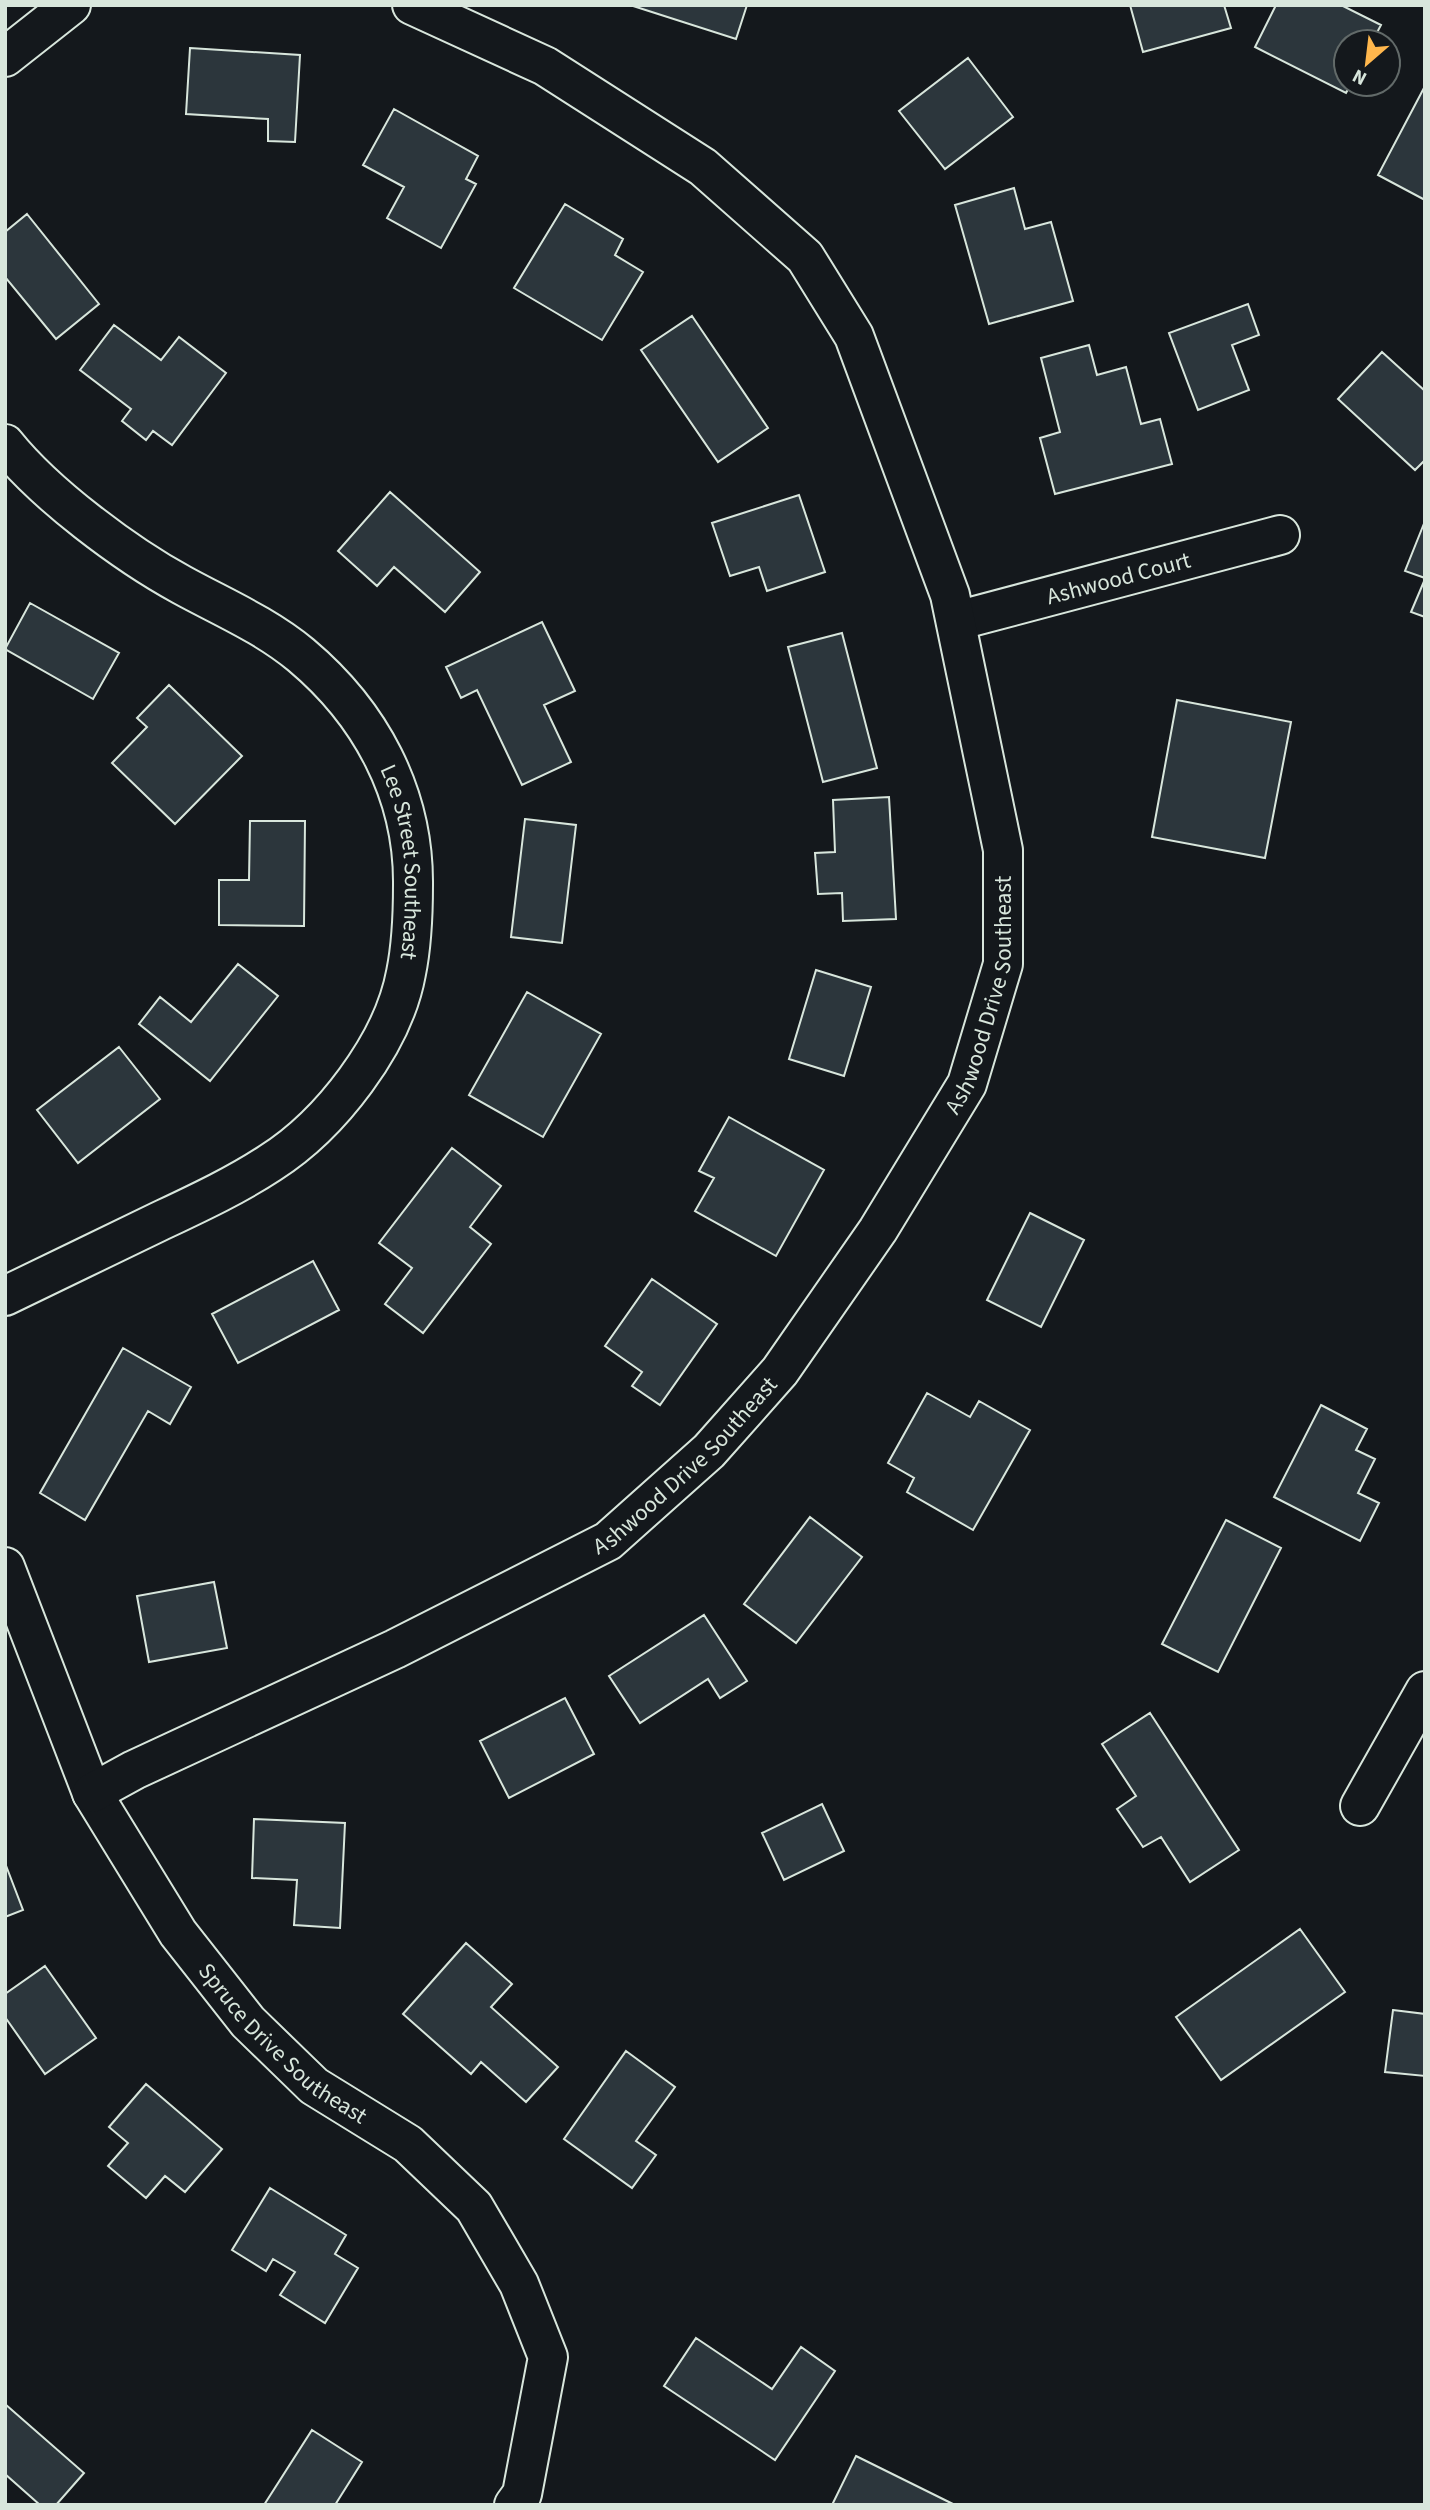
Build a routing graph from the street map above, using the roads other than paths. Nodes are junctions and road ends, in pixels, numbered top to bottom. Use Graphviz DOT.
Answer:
graph roads {
  1 [pos="71,5"];
  2 [pos="412,5"];
  3 [pos="5,57"];
  4 [pos="5,444"];
  5 [pos="1280,535"];
  6 [pos="956,621"];
  7 [pos="5,1296"];
  8 [pos="5,1567"];
  9 [pos="1425,1691"];
  10 [pos="92,1793"];
  11 [pos="1360,1807"];
  12 [pos="522,2501"];
  1 -- 3 [label="street"];
  2 -- 6 [label="street, Ashwood Drive Southeast"];
  4 -- 7 [label="street, Lee Street Southeast"];
  5 -- 6 [label="street, Ashwood Court"];
  6 -- 10 [label="street, Ashwood Drive Southeast"];
  8 -- 10 [label="street, Spruce Drive Southeast"];
  9 -- 11 [label="street"];
  10 -- 12 [label="street, Spruce Drive Southeast"];
}
